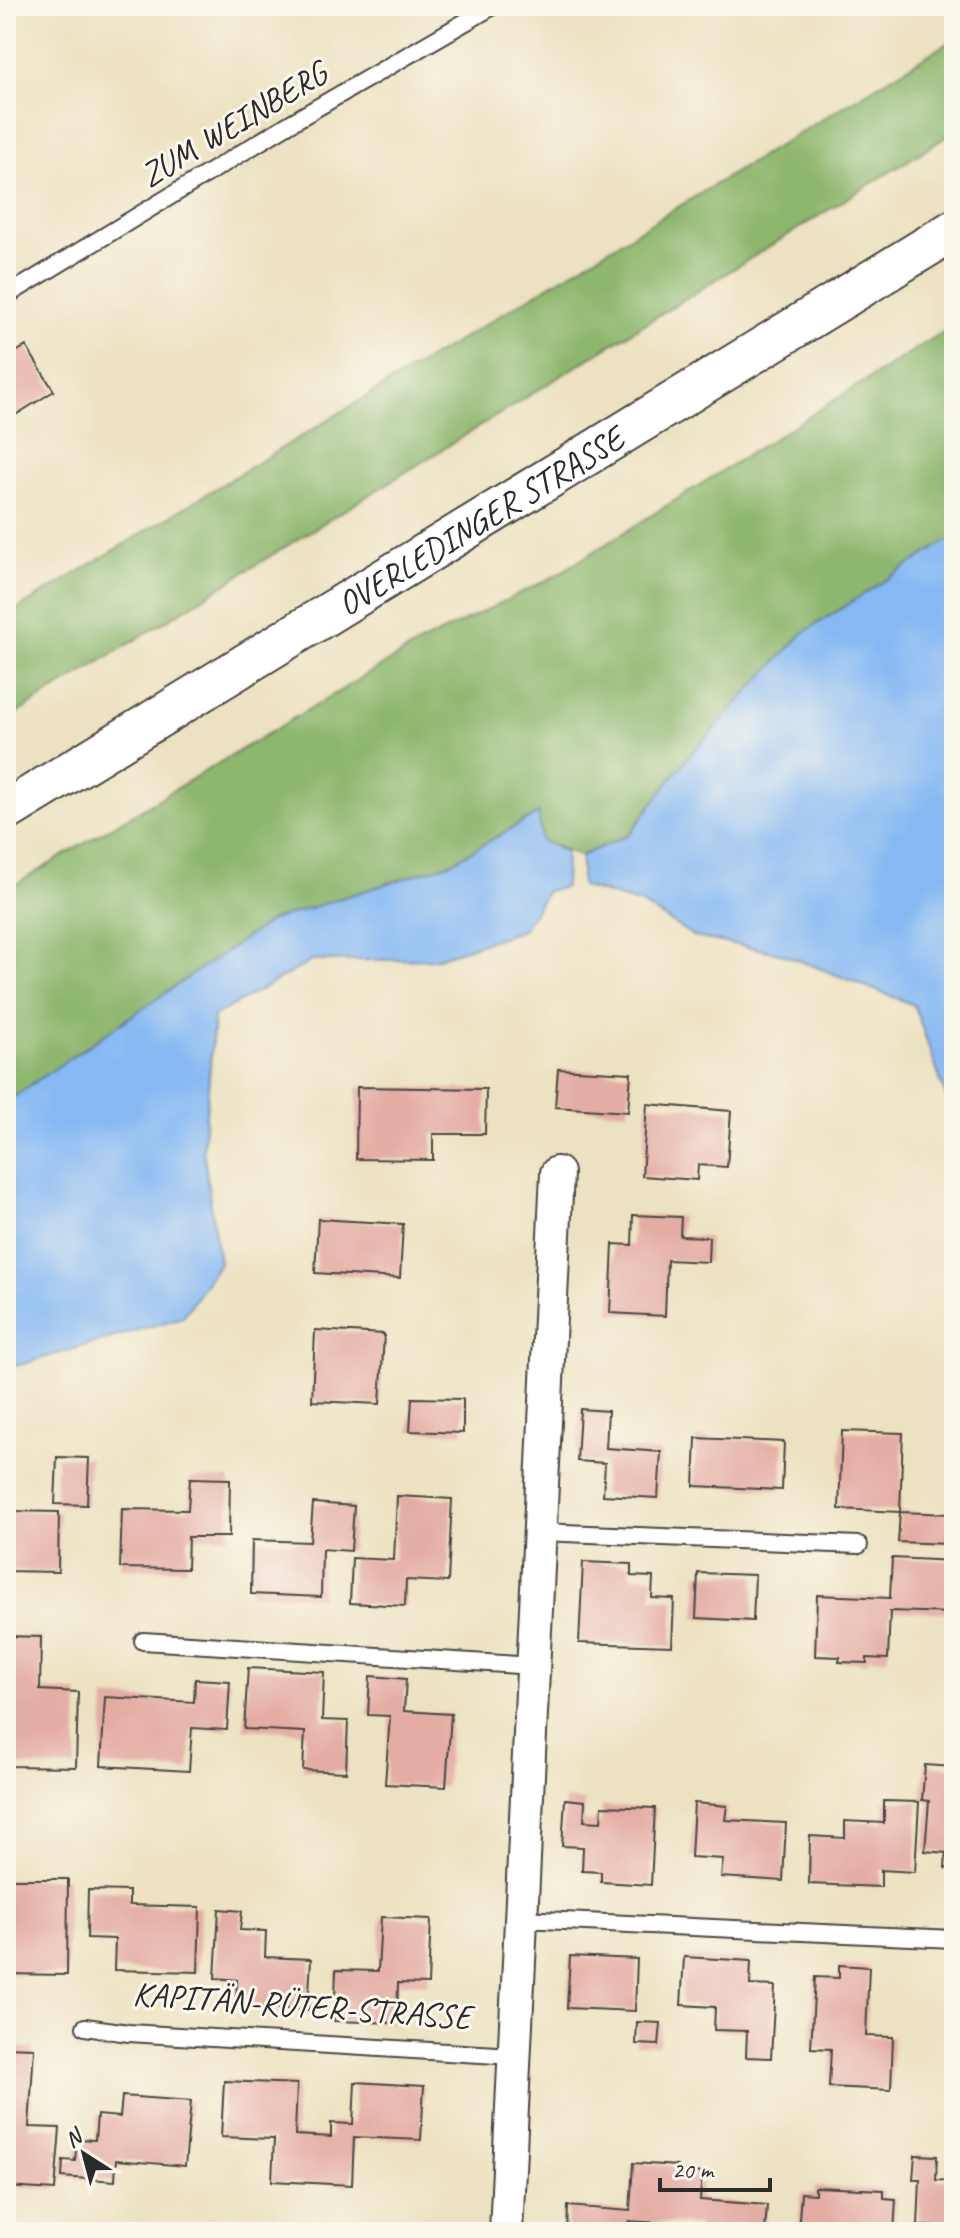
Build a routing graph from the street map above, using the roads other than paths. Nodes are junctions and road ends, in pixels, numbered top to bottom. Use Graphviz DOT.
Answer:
graph roads {
  1 [pos="493,6"];
  2 [pos="954,230"];
  3 [pos="6,296"];
  4 [pos="6,811"];
  5 [pos="557,1173"];
  6 [pos="540,1532"];
  7 [pos="859,1545"];
  8 [pos="143,1641"];
  9 [pos="533,1666"];
  10 [pos="521,1919"];
  11 [pos="954,1939"];
  12 [pos="85,2027"];
  13 [pos="514,2056"];
  14 [pos="506,2232"];
  1 -- 3 [label="lane, ZUM WEINBERG"];
  2 -- 4 [label="street, OVERLEDINGER STRASSE"];
  5 -- 6 [label="street, KAPITÄN-RÜTER-STRASSE"];
  6 -- 7 [label="lane"];
  6 -- 9 [label="street, KAPITÄN-RÜTER-STRASSE"];
  8 -- 9 [label="lane"];
  9 -- 10 [label="street, KAPITÄN-RÜTER-STRASSE"];
  10 -- 11 [label="lane"];
  10 -- 13 [label="street, KAPITÄN-RÜTER-STRASSE"];
  12 -- 13 [label="lane, KAPITÄN-RÜTER-STRASSE"];
  13 -- 14 [label="street, KAPITÄN-RÜTER-STRASSE"];
}
